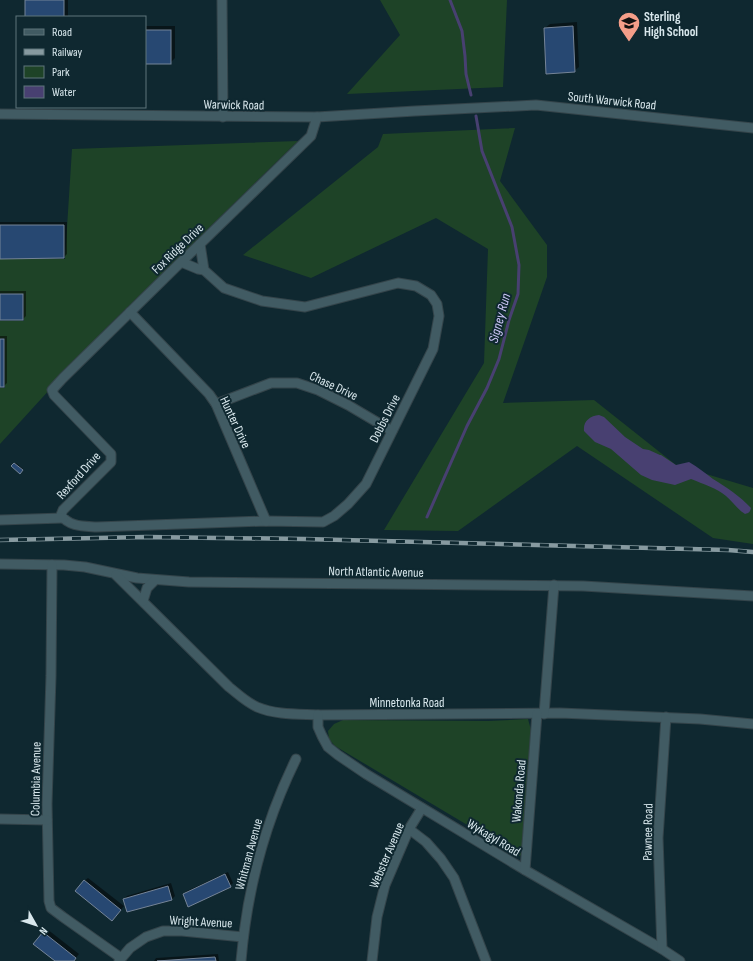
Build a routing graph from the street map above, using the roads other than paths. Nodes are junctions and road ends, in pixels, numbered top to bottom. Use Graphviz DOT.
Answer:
graph roads {
  1 [pos="222,0"];
  2 [pos="467,109"];
  3 [pos="0,114"];
  4 [pos="223,117"];
  5 [pos="317,117"];
  6 [pos="753,128"];
  7 [pos="200,244"];
  8 [pos="182,262"];
  9 [pos="204,270"];
  10 [pos="130,312"];
  11 [pos="54,395"];
  12 [pos="216,404"];
  13 [pos="392,431"];
  14 [pos="64,519"];
  15 [pos="0,520"];
  16 [pos="266,521"];
  17 [pos="0,564"];
  18 [pos="52,565"];
  19 [pos="115,574"];
  20 [pos="155,580"];
  21 [pos="554,585"];
  22 [pos="753,596"];
  23 [pos="143,601"];
  24 [pos="541,714"];
  25 [pos="318,715"];
  26 [pos="666,717"];
  27 [pos="753,724"];
  28 [pos="296,758"];
  29 [pos="422,808"];
  30 [pos="0,819"];
  31 [pos="47,820"];
  32 [pos="409,829"];
  33 [pos="525,870"];
  34 [pos="243,937"];
  35 [pos="662,949"];
  36 [pos="120,960"];
  37 [pos="242,961"];
  38 [pos="372,961"];
  39 [pos="486,961"];
  40 [pos="680,961"];
  1 -- 4 [label="street"];
  2 -- 5 [label="street, Warwick Road"];
  2 -- 6 [label="street, South Warwick Road"];
  3 -- 4 [label="street, Warwick Road"];
  4 -- 5 [label="street, Warwick Road"];
  5 -- 7 [label="street, Fox Ridge Drive"];
  7 -- 8 [label="street, Fox Ridge Drive"];
  7 -- 9 [label="street"];
  8 -- 9 [label="street, Dobbs Drive"];
  8 -- 10 [label="street, Fox Ridge Drive"];
  9 -- 13 [label="street, Dobbs Drive"];
  10 -- 11 [label="street, Fox Ridge Drive"];
  10 -- 12 [label="street, Hunter Drive"];
  11 -- 14 [label="street, Rexford Drive"];
  12 -- 13 [label="street, Chase Drive"];
  12 -- 16 [label="street, Hunter Drive"];
  13 -- 16 [label="street, Dobbs Drive"];
  14 -- 15 [label="street, Dobbs Drive"];
  14 -- 16 [label="street, Dobbs Drive"];
  17 -- 18 [label="street, North Atlantic Avenue"];
  18 -- 19 [label="street, North Atlantic Avenue"];
  18 -- 31 [label="street, Columbia Avenue"];
  19 -- 20 [label="street, North Atlantic Avenue"];
  19 -- 23 [label="street, Minnetonka Road"];
  20 -- 21 [label="street, North Atlantic Avenue"];
  20 -- 23 [label="street"];
  21 -- 22 [label="street, North Atlantic Avenue"];
  21 -- 24 [label="street, Wakonda Road"];
  23 -- 25 [label="street, Minnetonka Road"];
  24 -- 25 [label="street, Minnetonka Road"];
  24 -- 26 [label="street, Minnetonka Road"];
  24 -- 33 [label="street, Wakonda Road"];
  25 -- 29 [label="street, Wykagyl Road"];
  26 -- 27 [label="street, Minnetonka Road"];
  26 -- 35 [label="street, Pawnee Road"];
  28 -- 34 [label="street, Whitman Avenue"];
  29 -- 32 [label="street, Webster Avenue"];
  29 -- 33 [label="street, Wykagyl Road"];
  30 -- 31 [label="street"];
  31 -- 36 [label="street, Columbia Avenue"];
  32 -- 38 [label="street, Webster Avenue"];
  32 -- 39 [label="street"];
  33 -- 35 [label="street, Wykagyl Road"];
  34 -- 36 [label="street, Wright Avenue"];
  34 -- 37 [label="street, Whitman Avenue"];
  35 -- 40 [label="street, Wykagyl Road"];
}
